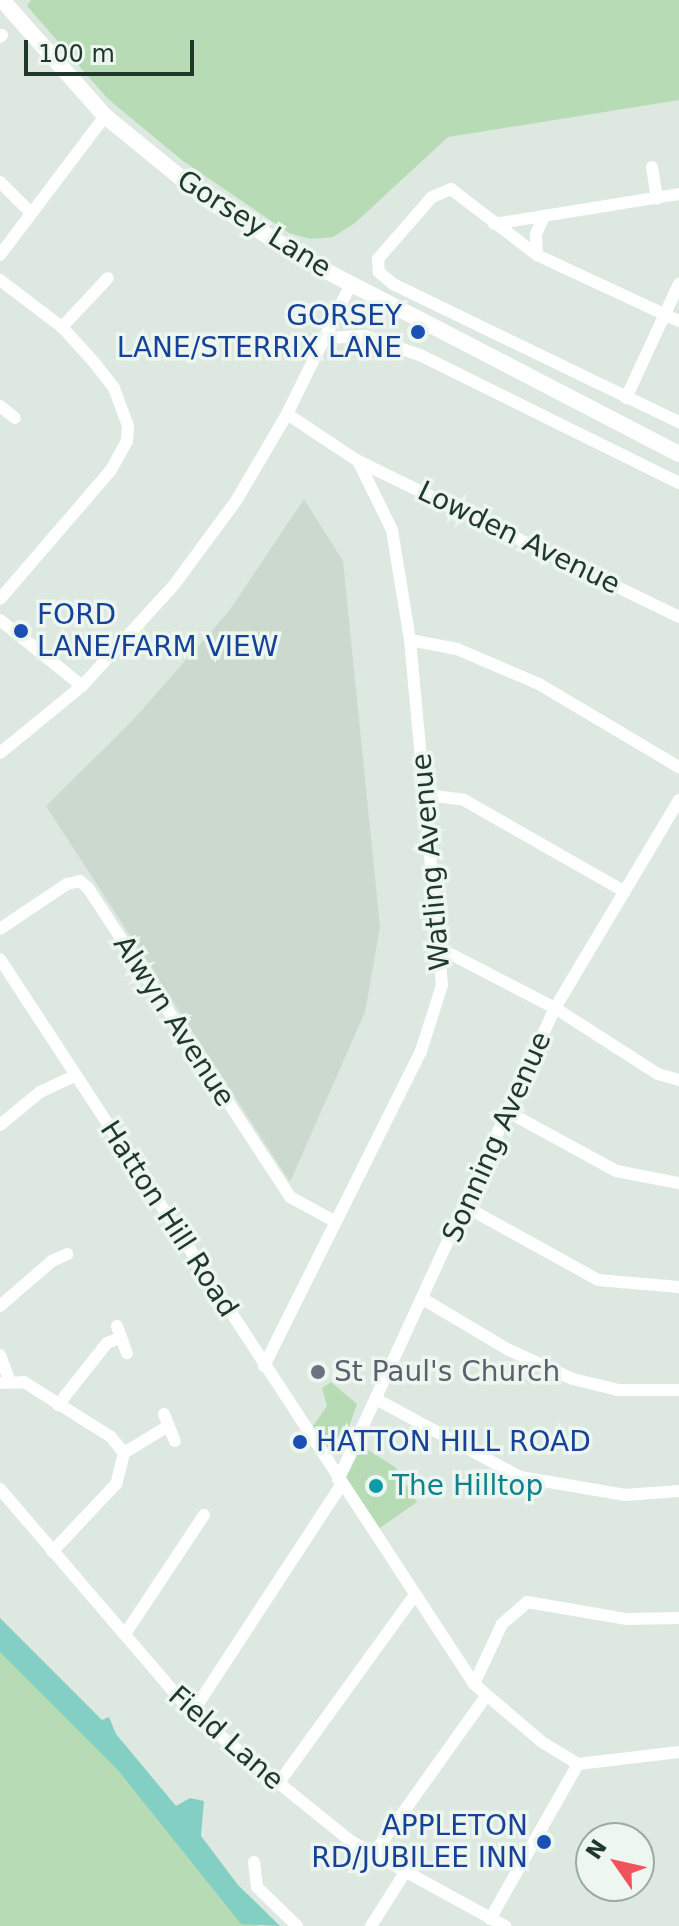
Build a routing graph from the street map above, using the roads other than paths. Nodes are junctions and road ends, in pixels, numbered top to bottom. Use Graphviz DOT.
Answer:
graph roads {
  1 [pos="2,0"];
  2 [pos="105,116"];
  3 [pos="652,167"];
  4 [pos="0,182"];
  5 [pos="679,194"];
  6 [pos="657,199"];
  7 [pos="31,213"];
  8 [pos="544,216"];
  9 [pos="494,224"];
  10 [pos="0,255"];
  11 [pos="537,255"];
  12 [pos="108,278"];
  13 [pos="0,280"];
  14 [pos="351,284"];
  15 [pos="679,284"];
  16 [pos="665,314"];
  17 [pos="679,321"];
  18 [pos="62,327"];
  19 [pos="324,338"];
  20 [pos="626,398"];
  21 [pos="287,414"];
  22 [pos="679,422"];
  23 [pos="679,454"];
  24 [pos="358,461"];
  25 [pos="679,483"];
  26 [pos="0,599"];
  27 [pos="679,617"];
  28 [pos="0,620"];
  29 [pos="410,640"];
  30 [pos="82,686"];
  31 [pos="0,753"];
  32 [pos="679,767"];
  33 [pos="426,795"];
  34 [pos="679,800"];
  35 [pos="625,892"];
  36 [pos="0,929"];
  37 [pos="441,949"];
  38 [pos="0,959"];
  39 [pos="555,1008"];
  40 [pos="76,1075"];
  41 [pos="679,1080"];
  42 [pos="508,1112"];
  43 [pos="0,1125"];
  44 [pos="679,1183"];
  45 [pos="466,1207"];
  46 [pos="336,1222"];
  47 [pos="68,1254"];
  48 [pos="679,1287"];
  49 [pos="423,1299"];
  50 [pos="0,1306"];
  51 [pos="127,1353"];
  52 [pos="0,1355"];
  53 [pos="264,1366"];
  54 [pos="5,1382"];
  55 [pos="679,1390"];
  56 [pos="376,1399"];
  57 [pos="58,1405"];
  58 [pos="164,1414"];
  59 [pos="165,1428"];
  60 [pos="175,1441"];
  61 [pos="124,1453"];
  62 [pos="340,1482"];
  63 [pos="0,1489"];
  64 [pos="679,1491"];
  65 [pos="204,1515"];
  66 [pos="52,1552"];
  67 [pos="414,1596"];
  68 [pos="679,1618"];
  69 [pos="125,1634"];
  70 [pos="474,1684"];
  71 [pos="486,1696"];
  72 [pos="192,1713"];
  73 [pos="679,1752"];
  74 [pos="578,1764"];
  75 [pos="278,1784"];
  76 [pos="372,1856"];
  77 [pos="254,1862"];
  78 [pos="404,1874"];
  79 [pos="490,1919"];
  80 [pos="297,1926"];
  81 [pos="371,1926"];
  82 [pos="505,1926"];
  1 -- 2 [label="main road, Gorsey Lane"];
  2 -- 7 [label="street"];
  2 -- 14 [label="main road, Gorsey Lane"];
  3 -- 6 [label="street"];
  4 -- 7 [label="street"];
  5 -- 6 [label="street"];
  6 -- 8 [label="street"];
  7 -- 10 [label="street"];
  8 -- 9 [label="street"];
  8 -- 11 [label="street"];
  9 -- 11 [label="street"];
  9 -- 20 [label="street, Gorsey Lane"];
  11 -- 16 [label="street"];
  12 -- 18 [label="street"];
  13 -- 18 [label="street"];
  14 -- 19 [label="street"];
  14 -- 23 [label="main road, Gorsey Lane"];
  15 -- 16 [label="street"];
  16 -- 17 [label="street"];
  16 -- 20 [label="street"];
  18 -- 26 [label="street"];
  19 -- 21 [label="street"];
  19 -- 25 [label="street"];
  20 -- 22 [label="street, Gorsey Lane"];
  21 -- 24 [label="street"];
  21 -- 30 [label="street"];
  24 -- 27 [label="street, Lowden Avenue"];
  24 -- 29 [label="street, Watling Avenue"];
  28 -- 30 [label="street"];
  29 -- 32 [label="street"];
  29 -- 33 [label="street, Watling Avenue"];
  30 -- 31 [label="street"];
  33 -- 35 [label="street"];
  33 -- 37 [label="street, Watling Avenue"];
  34 -- 35 [label="street, Sonning Avenue"];
  35 -- 39 [label="street, Sonning Avenue"];
  36 -- 46 [label="street, Alwyn Avenue"];
  37 -- 39 [label="street"];
  37 -- 46 [label="street, Watling Avenue"];
  38 -- 40 [label="street, Hatton Hill Road"];
  39 -- 41 [label="street"];
  39 -- 42 [label="street, Sonning Avenue"];
  40 -- 43 [label="street"];
  40 -- 53 [label="street, Hatton Hill Road"];
  42 -- 44 [label="street"];
  42 -- 45 [label="street, Sonning Avenue"];
  45 -- 48 [label="street"];
  45 -- 49 [label="street, Sonning Avenue"];
  46 -- 53 [label="street, Watling Avenue"];
  47 -- 50 [label="street"];
  49 -- 55 [label="street"];
  49 -- 56 [label="street, Sonning Avenue"];
  51 -- 57 [label="street"];
  52 -- 54 [label="street"];
  53 -- 62 [label="street, Hatton Hill Road"];
  54 -- 57 [label="street"];
  56 -- 62 [label="street, Sonning Avenue"];
  56 -- 64 [label="street"];
  57 -- 61 [label="street"];
  58 -- 59 [label="street"];
  59 -- 60 [label="street"];
  59 -- 61 [label="street"];
  61 -- 66 [label="street"];
  62 -- 67 [label="street, Hatton Hill Road"];
  62 -- 72 [label="street, Sonning Avenue"];
  63 -- 66 [label="street, Field Lane"];
  65 -- 69 [label="street"];
  66 -- 69 [label="street, Field Lane"];
  67 -- 70 [label="street, Hatton Hill Road"];
  67 -- 75 [label="street"];
  68 -- 70 [label="street"];
  69 -- 72 [label="street, Field Lane"];
  70 -- 71 [label="street, Hatton Hill Road"];
  71 -- 74 [label="street, Hatton Hill Road"];
  71 -- 76 [label="street"];
  72 -- 75 [label="street, Field Lane"];
  73 -- 74 [label="street"];
  74 -- 79 [label="street"];
  75 -- 76 [label="street, Field Lane"];
  76 -- 78 [label="street, Field Lane"];
  77 -- 80 [label="street"];
  78 -- 79 [label="street, Field Lane"];
  78 -- 81 [label="street"];
  79 -- 82 [label="street, Field Lane"];
}
